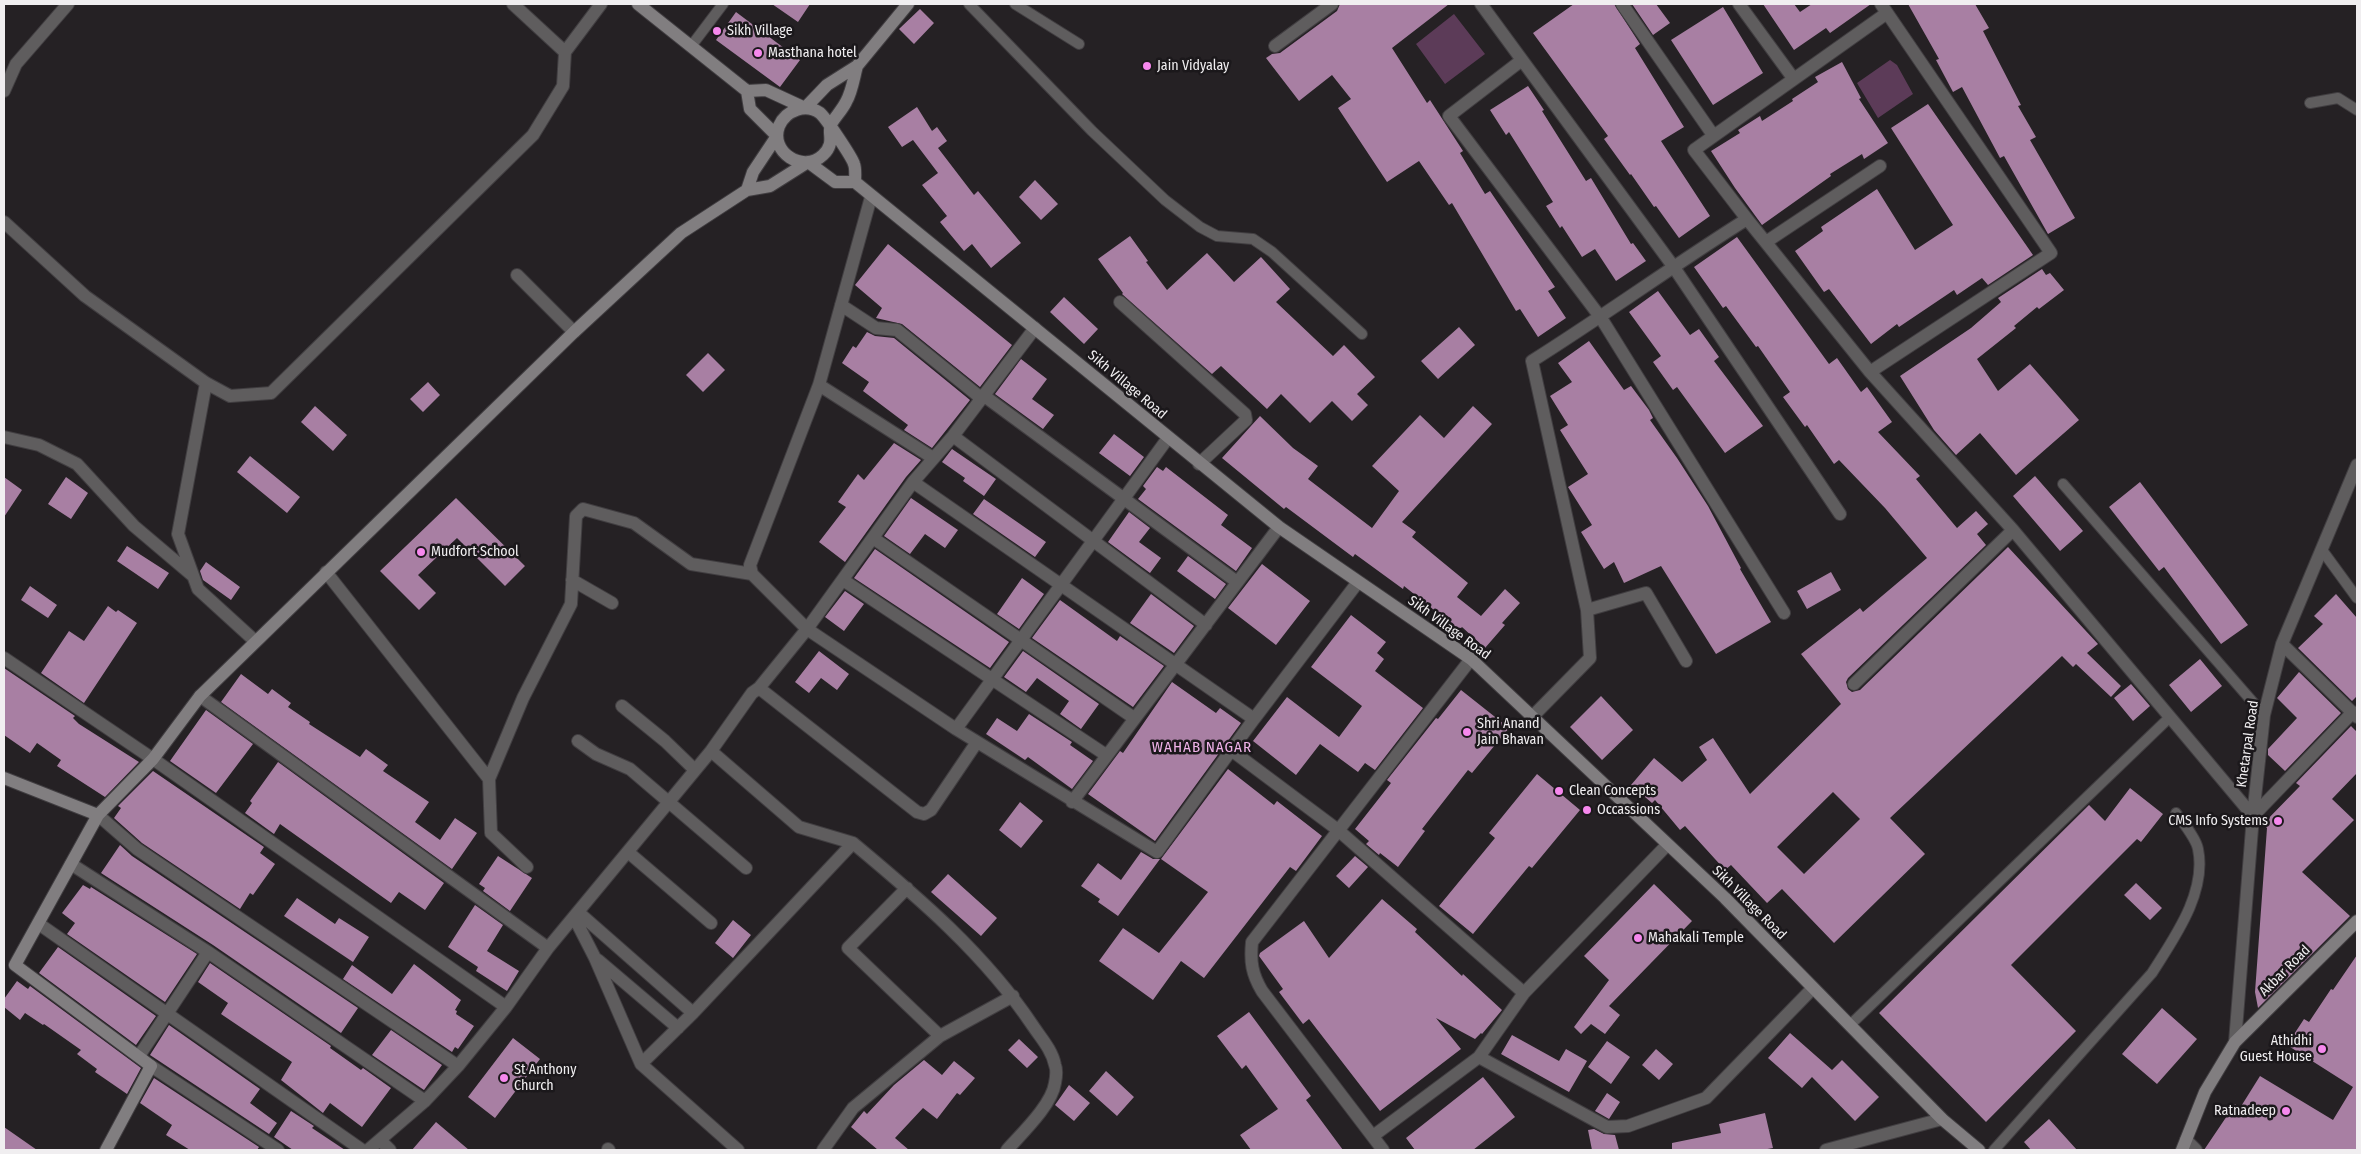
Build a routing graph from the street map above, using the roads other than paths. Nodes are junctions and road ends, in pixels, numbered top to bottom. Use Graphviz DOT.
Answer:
graph roads {
  1 [pos="68,4"];
  2 [pos="512,4"];
  3 [pos="601,4"];
  4 [pos="638,4"];
  5 [pos="723,4"];
  6 [pos="908,4"];
  7 [pos="969,4"];
  8 [pos="1015,4"];
  9 [pos="1332,4"];
  10 [pos="1481,4"];
  11 [pos="1622,4"];
  12 [pos="1739,4"];
  13 [pos="1884,8"];
  14 [pos="1079,44"];
  15 [pos="692,45"];
  16 [pos="1275,46"];
  17 [pos="565,52"];
  18 [pos="1522,60"];
  19 [pos="857,66"];
  20 [pos="1793,78"];
  21 [pos="4,91"];
  22 [pos="747,91"];
  23 [pos="2310,103"];
  24 [pos="804,108"];
  25 [pos="2357,110"];
  26 [pos="830,126"];
  27 [pos="1714,134"];
  28 [pos="777,136"];
  29 [pos="808,162"];
  30 [pos="1880,166"];
  31 [pos="855,182"];
  32 [pos="747,190"];
  33 [pos="871,197"];
  34 [pos="1747,219"];
  35 [pos="4,222"];
  36 [pos="1766,242"];
  37 [pos="1673,266"];
  38 [pos="516,275"];
  39 [pos="1120,302"];
  40 [pos="841,305"];
  41 [pos="1601,318"];
  42 [pos="1035,328"];
  43 [pos="574,332"];
  44 [pos="1362,334"];
  45 [pos="1870,372"];
  46 [pos="206,383"];
  47 [pos="819,385"];
  48 [pos="982,396"];
  49 [pos="952,436"];
  50 [pos="4,437"];
  51 [pos="1168,438"];
  52 [pos="933,458"];
  53 [pos="1199,464"];
  54 [pos="2357,466"];
  55 [pos="913,482"];
  56 [pos="2063,484"];
  57 [pos="1124,499"];
  58 [pos="1840,514"];
  59 [pos="1279,527"];
  60 [pos="2013,530"];
  61 [pos="873,538"];
  62 [pos="1093,541"];
  63 [pos="2322,550"];
  64 [pos="326,572"];
  65 [pos="752,574"];
  66 [pos="194,576"];
  67 [pos="572,580"];
  68 [pos="843,580"];
  69 [pos="1237,582"];
  70 [pos="1358,582"];
  71 [pos="1060,585"];
  72 [pos="2357,598"];
  73 [pos="612,603"];
  74 [pos="1587,610"];
  75 [pos="1784,614"];
  76 [pos="1206,625"];
  77 [pos="807,629"];
  78 [pos="1021,640"];
  79 [pos="255,642"];
  80 [pos="2282,644"];
  81 [pos="4,658"];
  82 [pos="1471,659"];
  83 [pos="1686,661"];
  84 [pos="1175,665"];
  85 [pos="992,679"];
  86 [pos="1854,684"];
  87 [pos="759,688"];
  88 [pos="200,696"];
  89 [pos="622,706"];
  90 [pos="2264,715"];
  91 [pos="2355,715"];
  92 [pos="1532,717"];
  93 [pos="2170,717"];
  94 [pos="1134,718"];
  95 [pos="1254,719"];
  96 [pos="956,729"];
  97 [pos="578,741"];
  98 [pos="977,742"];
  99 [pos="1231,750"];
  100 [pos="711,751"];
  101 [pos="1106,755"];
  102 [pos="153,759"];
  103 [pos="695,770"];
  104 [pos="4,778"];
  105 [pos="489,779"];
  106 [pos="668,802"];
  107 [pos="1072,802"];
  108 [pos="2176,813"];
  109 [pos="98,815"];
  110 [pos="2253,816"];
  111 [pos="1338,830"];
  112 [pos="853,843"];
  113 [pos="1667,845"];
  114 [pos="628,852"];
  115 [pos="71,864"];
  116 [pos="527,867"];
  117 [pos="746,868"];
  118 [pos="907,888"];
  119 [pos="576,914"];
  120 [pos="2357,921"];
  121 [pos="711,923"];
  122 [pos="39,924"];
  123 [pos="548,948"];
  124 [pos="208,952"];
  125 [pos="595,958"];
  126 [pos="1813,988"];
  127 [pos="1524,993"];
  128 [pos="1013,996"];
  129 [pos="506,1007"];
  130 [pos="693,1013"];
  131 [pos="168,1014"];
  132 [pos="1850,1026"];
  133 [pos="678,1028"];
  134 [pos="940,1036"];
  135 [pos="2235,1042"];
  136 [pos="139,1056"];
  137 [pos="1479,1057"];
  138 [pos="641,1064"];
  139 [pos="150,1066"];
  140 [pos="458,1066"];
  141 [pos="425,1101"];
  142 [pos="1942,1119"];
  143 [pos="1373,1136"];
  144 [pos="380,1140"];
  145 [pos="2184,1145"];
  146 [pos="106,1150"];
  147 [pos="278,1150"];
  148 [pos="362,1150"];
  149 [pos="368,1150"];
  150 [pos="390,1150"];
  151 [pos="738,1150"];
  152 [pos="823,1150"];
  153 [pos="1007,1150"];
  154 [pos="1383,1150"];
  155 [pos="1826,1150"];
  156 [pos="1980,1150"];
  157 [pos="1994,1150"];
  158 [pos="2196,1150"];
  1 -- 21 [label="street"];
  2 -- 17 [label="street"];
  3 -- 17 [label="street"];
  4 -- 15 [label="main road"];
  5 -- 15 [label="lane"];
  6 -- 19 [label="main road"];
  7 -- 44 [label="lane"];
  8 -- 14 [label="lane"];
  9 -- 16 [label="street"];
  10 -- 18 [label="street"];
  11 -- 27 [label="street"];
  12 -- 20 [label="street"];
  13 -- 20 [label="street"];
  13 -- 45 [label="street"];
  15 -- 22 [label="main road"];
  17 -- 46 [label="street"];
  18 -- 37 [label="street"];
  18 -- 41 [label="street"];
  19 -- 24 [label="main road"];
  19 -- 26 [label="main road"];
  20 -- 27 [label="street"];
  22 -- 24 [label="main road"];
  22 -- 28 [label="main road"];
  23 -- 25 [label="lane"];
  24 -- 26 [label="main road"];
  24 -- 28 [label="main road"];
  26 -- 29 [label="main road"];
  26 -- 31 [label="main road"];
  27 -- 34 [label="street"];
  28 -- 29 [label="main road"];
  28 -- 32 [label="main road"];
  29 -- 31 [label="main road"];
  29 -- 32 [label="main road"];
  30 -- 36 [label="street"];
  31 -- 33 [label="main road, Sikh Village Road"];
  32 -- 43 [label="main road"];
  33 -- 40 [label="street"];
  33 -- 42 [label="main road, Sikh Village Road"];
  34 -- 36 [label="street"];
  34 -- 37 [label="street"];
  35 -- 46 [label="street"];
  36 -- 45 [label="street"];
  37 -- 41 [label="street"];
  37 -- 58 [label="street"];
  38 -- 43 [label="street"];
  39 -- 53 [label="street"];
  40 -- 47 [label="street"];
  40 -- 48 [label="street"];
  41 -- 74 [label="street"];
  41 -- 75 [label="street"];
  42 -- 48 [label="street"];
  42 -- 51 [label="main road, Sikh Village Road"];
  43 -- 64 [label="main road"];
  45 -- 60 [label="street"];
  46 -- 66 [label="street"];
  47 -- 52 [label="street"];
  47 -- 65 [label="street"];
  48 -- 49 [label="street"];
  48 -- 57 [label="street"];
  49 -- 52 [label="street"];
  49 -- 62 [label="street"];
  50 -- 66 [label="street"];
  51 -- 53 [label="main road, Sikh Village Road"];
  51 -- 57 [label="street"];
  52 -- 55 [label="street"];
  53 -- 59 [label="main road, Sikh Village Road"];
  54 -- 63 [label="street, Khetarpal Road"];
  55 -- 61 [label="street"];
  55 -- 71 [label="street"];
  56 -- 90 [label="lane"];
  57 -- 62 [label="street"];
  57 -- 69 [label="street"];
  59 -- 69 [label="street"];
  59 -- 70 [label="main road, Sikh Village Road"];
  60 -- 86 [label="street"];
  60 -- 93 [label="street"];
  61 -- 68 [label="street"];
  61 -- 78 [label="street"];
  62 -- 71 [label="street"];
  62 -- 76 [label="street"];
  63 -- 72 [label="lane"];
  63 -- 80 [label="street, Khetarpal Road"];
  64 -- 79 [label="main road"];
  64 -- 105 [label="street"];
  65 -- 67 [label="street"];
  65 -- 77 [label="street"];
  66 -- 79 [label="street"];
  67 -- 73 [label="street"];
  67 -- 105 [label="street"];
  68 -- 77 [label="street"];
  68 -- 85 [label="street"];
  69 -- 76 [label="street"];
  70 -- 82 [label="main road, Sikh Village Road"];
  70 -- 95 [label="street"];
  71 -- 78 [label="street"];
  71 -- 84 [label="street"];
  74 -- 83 [label="street"];
  74 -- 92 [label="street"];
  76 -- 84 [label="street"];
  77 -- 87 [label="street"];
  77 -- 96 [label="street"];
  78 -- 85 [label="street"];
  78 -- 94 [label="street"];
  79 -- 88 [label="main road"];
  80 -- 90 [label="street, Khetarpal Road"];
  80 -- 91 [label="street"];
  81 -- 102 [label="street"];
  82 -- 92 [label="main road, Sikh Village Road"];
  82 -- 111 [label="street"];
  84 -- 94 [label="street"];
  84 -- 95 [label="street"];
  85 -- 96 [label="street"];
  85 -- 101 [label="street"];
  87 -- 98 [label="street"];
  87 -- 100 [label="street"];
  88 -- 102 [label="main road"];
  88 -- 123 [label="street"];
  89 -- 103 [label="street"];
  90 -- 110 [label="street, Khetarpal Road"];
  91 -- 110 [label="street"];
  92 -- 113 [label="main road, Sikh Village Road"];
  93 -- 110 [label="street"];
  93 -- 132 [label="lane"];
  94 -- 101 [label="street"];
  95 -- 99 [label="street"];
  96 -- 98 [label="street"];
  97 -- 106 [label="street"];
  98 -- 107 [label="street"];
  99 -- 107 [label="street"];
  99 -- 111 [label="street"];
  100 -- 103 [label="street"];
  100 -- 112 [label="street"];
  101 -- 107 [label="street"];
  102 -- 109 [label="main road"];
  102 -- 129 [label="street"];
  103 -- 106 [label="street"];
  104 -- 109 [label="main road"];
  105 -- 116 [label="street"];
  106 -- 114 [label="street"];
  106 -- 117 [label="street"];
  108 -- 157 [label="lane"];
  109 -- 115 [label="main road"];
  109 -- 140 [label="street"];
  110 -- 135 [label="street, Khetarpal Road"];
  111 -- 127 [label="street"];
  111 -- 143 [label="street"];
  112 -- 118 [label="street"];
  112 -- 130 [label="street"];
  113 -- 126 [label="main road, Sikh Village Road"];
  113 -- 127 [label="street"];
  114 -- 119 [label="street"];
  114 -- 121 [label="street"];
  115 -- 122 [label="main road"];
  115 -- 124 [label="street"];
  118 -- 128 [label="street"];
  118 -- 134 [label="street"];
  119 -- 123 [label="street"];
  119 -- 125 [label="street"];
  119 -- 130 [label="street"];
  120 -- 135 [label="main road, Akbar Road"];
  122 -- 131 [label="street"];
  122 -- 136 [label="main road"];
  123 -- 129 [label="street"];
  124 -- 131 [label="street"];
  124 -- 141 [label="street"];
  125 -- 133 [label="street"];
  125 -- 138 [label="street"];
  126 -- 132 [label="main road, Sikh Village Road"];
  126 -- 137 [label="street"];
  127 -- 137 [label="street"];
  128 -- 134 [label="street"];
  128 -- 153 [label="street"];
  129 -- 140 [label="street"];
  130 -- 133 [label="street"];
  131 -- 136 [label="street"];
  131 -- 148 [label="street"];
  132 -- 142 [label="main road, Sikh Village Road"];
  133 -- 138 [label="street"];
  134 -- 152 [label="street"];
  135 -- 145 [label="main road, Akbar Road"];
  136 -- 139 [label="main road"];
  137 -- 143 [label="street"];
  138 -- 151 [label="street"];
  139 -- 146 [label="main road"];
  139 -- 147 [label="street"];
  140 -- 141 [label="street"];
  141 -- 144 [label="street"];
  142 -- 155 [label="street"];
  142 -- 156 [label="main road, Sikh Village Road"];
  143 -- 154 [label="street"];
  144 -- 149 [label="street"];
  144 -- 150 [label="street"];
  145 -- 158 [label="street"];
}
